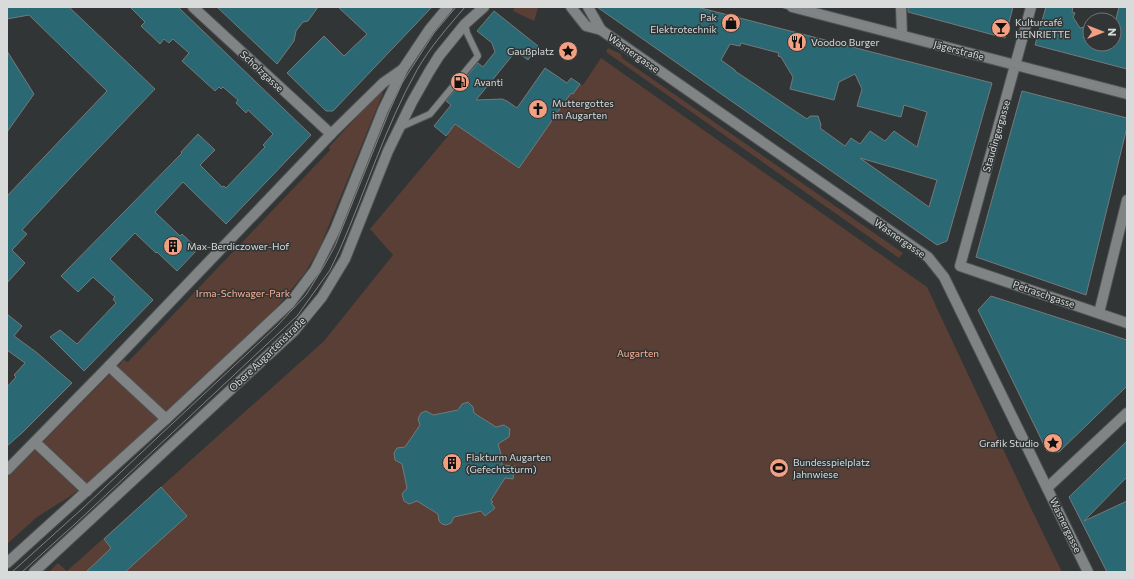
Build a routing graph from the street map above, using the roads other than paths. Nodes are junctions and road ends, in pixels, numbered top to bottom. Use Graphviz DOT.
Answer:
graph roads {
  1 [pos="193,7"];
  2 [pos="448,7"];
  3 [pos="484,7"];
  4 [pos="571,7"];
  5 [pos="588,7"];
  6 [pos="792,7"];
  7 [pos="901,7"];
  8 [pos="1031,7"];
  9 [pos="465,24"];
  10 [pos="601,30"];
  11 [pos="902,35"];
  12 [pos="1016,65"];
  13 [pos="403,69"];
  14 [pos="1127,94"];
  15 [pos="399,128"];
  16 [pos="331,134"];
  17 [pos="1127,200"];
  18 [pos="960,266"];
  19 [pos="1099,313"];
  20 [pos="1127,323"];
  21 [pos="109,366"];
  22 [pos="1127,413"];
  23 [pos="166,419"];
  24 [pos="35,442"];
  25 [pos="7,470"];
  26 [pos="1047,488"];
  27 [pos="87,492"];
  28 [pos="8,561"];
  29 [pos="34,572"];
  30 [pos="1088,572"];
  1 -- 16 [label="street, Scholzgasse"];
  2 -- 13 [label="street, Obere Augartenstraße"];
  3 -- 9 [label="street, Obere Augartenstraße"];
  4 -- 10 [label="street, Wasnergasse"];
  5 -- 10 [label="street, Wasnergasse"];
  6 -- 11 [label="street, Jägerstraße"];
  7 -- 11 [label="street"];
  8 -- 12 [label="street, Staudingergasse"];
  9 -- 15 [label="street, Obere Augartenstraße"];
  9 -- 15 [label="lane"];
  10 -- 26 [label="street, Wasnergasse"];
  11 -- 12 [label="street, Jägerstraße"];
  12 -- 14 [label="street, Jägerstraße"];
  12 -- 18 [label="street, Staudingergasse"];
  13 -- 16 [label="street, Obere Augartenstraße"];
  13 -- 23 [label="street, Obere Augartenstraße"];
  15 -- 29 [label="street, Obere Augartenstraße"];
  16 -- 21 [label="street, Obere Augartenstraße"];
  17 -- 19 [label="street"];
  18 -- 19 [label="street, Petraschgasse"];
  19 -- 20 [label="street, Petraschgasse"];
  21 -- 23 [label="street"];
  21 -- 24 [label="street, Obere Augartenstraße"];
  22 -- 26 [label="street"];
  23 -- 27 [label="street, Obere Augartenstraße"];
  24 -- 25 [label="street, Obere Augartenstraße"];
  24 -- 27 [label="street"];
  26 -- 30 [label="street, Wasnergasse"];
  27 -- 28 [label="street, Obere Augartenstraße"];
}
